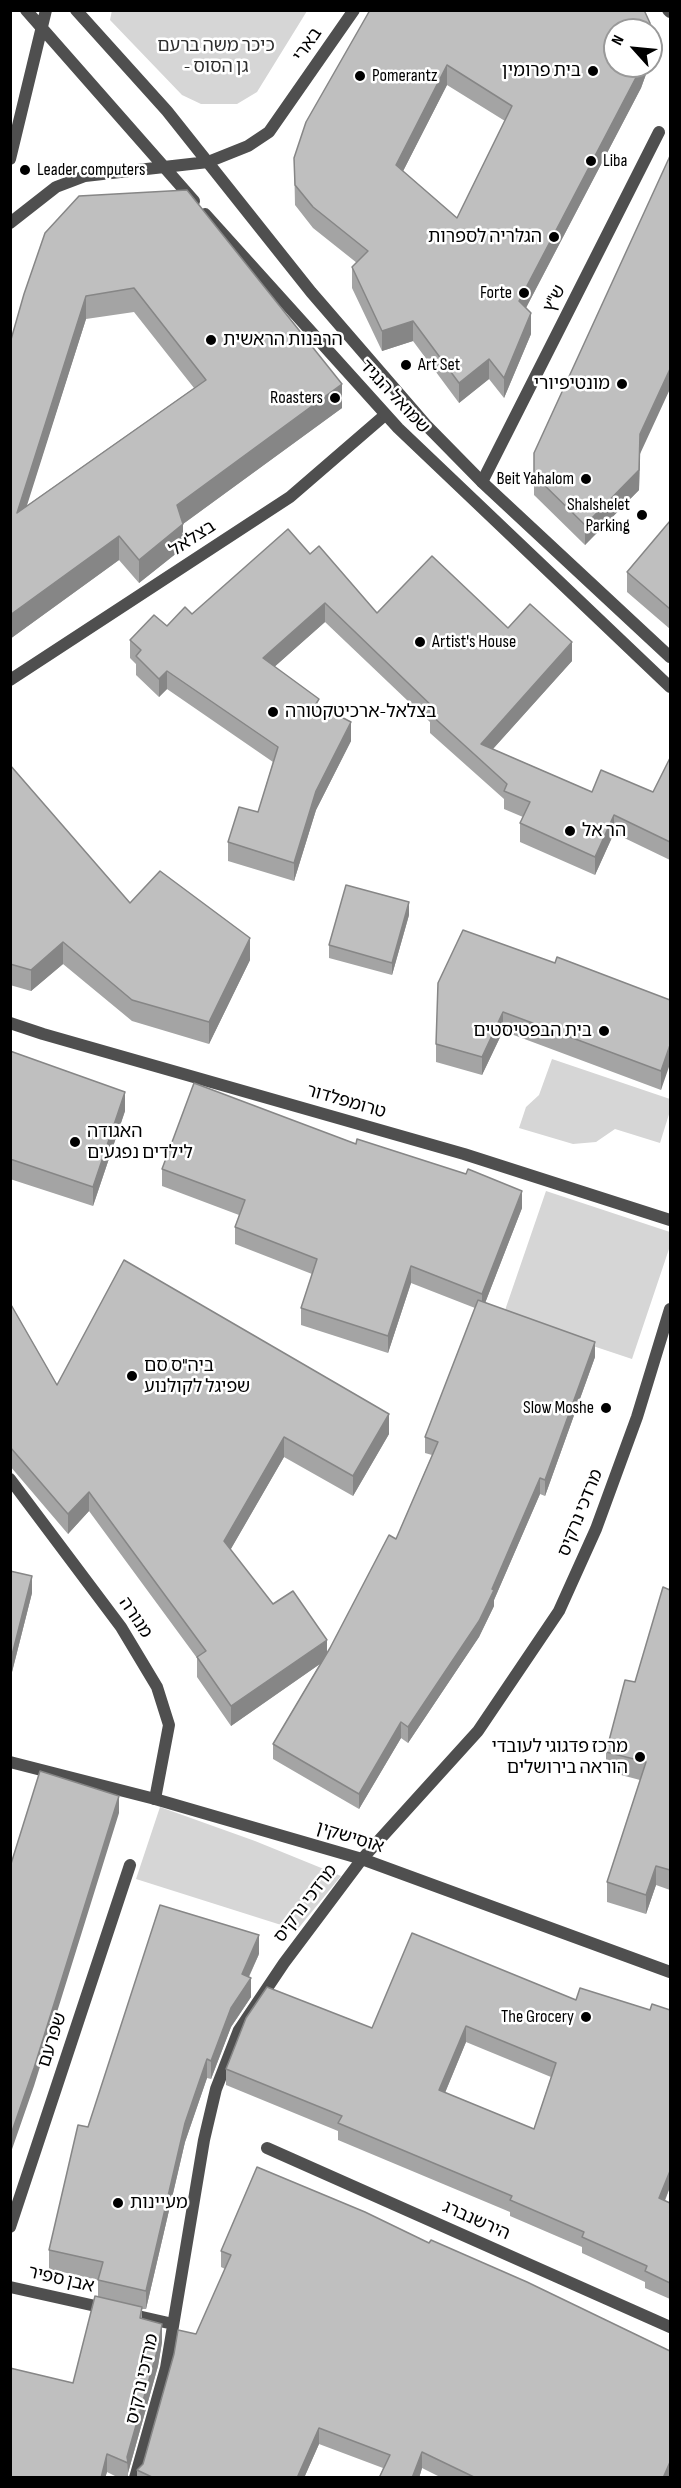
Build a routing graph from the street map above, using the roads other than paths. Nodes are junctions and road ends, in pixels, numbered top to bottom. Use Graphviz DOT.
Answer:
graph roads {
  1 [pos="26,10"];
  2 [pos="46,10"];
  3 [pos="76,10"];
  4 [pos="354,10"];
  5 [pos="42,29"];
  6 [pos="659,132"];
  7 [pos="10,159"];
  8 [pos="208,162"];
  9 [pos="166,169"];
  10 [pos="10,223"];
  11 [pos="385,415"];
  12 [pos="482,482"];
  13 [pos="670,657"];
  14 [pos="10,680"];
  15 [pos="670,687"];
  16 [pos="10,1023"];
  17 [pos="670,1220"];
  18 [pos="670,1309"];
  19 [pos="10,1479"];
  20 [pos="10,1762"];
  21 [pos="155,1799"];
  22 [pos="362,1859"];
  23 [pos="130,1865"];
  24 [pos="670,1972"];
  25 [pos="267,2148"];
  26 [pos="10,2227"];
  27 [pos="10,2287"];
  28 [pos="173,2324"];
  29 [pos="670,2327"];
  30 [pos="135,2478"];
  1 -- 5 [label="street, שמואל הנגיד"];
  2 -- 5 [label="street"];
  3 -- 8 [label="street, שמואל הנגיד"];
  4 -- 8 [label="street, בארי"];
  5 -- 7 [label="street"];
  5 -- 9 [label="street, שמואל הנגיד"];
  6 -- 12 [label="street, ש\"ץ"];
  8 -- 9 [label="street, בארי"];
  8 -- 12 [label="street, שמואל הנגיד"];
  9 -- 10 [label="street, בארי"];
  9 -- 11 [label="street, שמואל הנגיד"];
  11 -- 14 [label="street, בצלאל"];
  11 -- 15 [label="street, שמואל הנגיד"];
  12 -- 13 [label="street, שמואל הנגיד"];
  16 -- 17 [label="street, טרומפלדור"];
  18 -- 22 [label="street, מרדכי נרקיס"];
  19 -- 21 [label="street, מנורה"];
  20 -- 21 [label="street, אוסישקין"];
  21 -- 22 [label="street, אוסישקין"];
  22 -- 24 [label="street, אוסישקין"];
  22 -- 28 [label="street, מרדכי נרקיס"];
  23 -- 26 [label="street, שפרעם"];
  25 -- 29 [label="street, הירשנברג"];
  27 -- 28 [label="street, אבן ספיר"];
  28 -- 30 [label="street, מרדכי נרקיס"];
}
